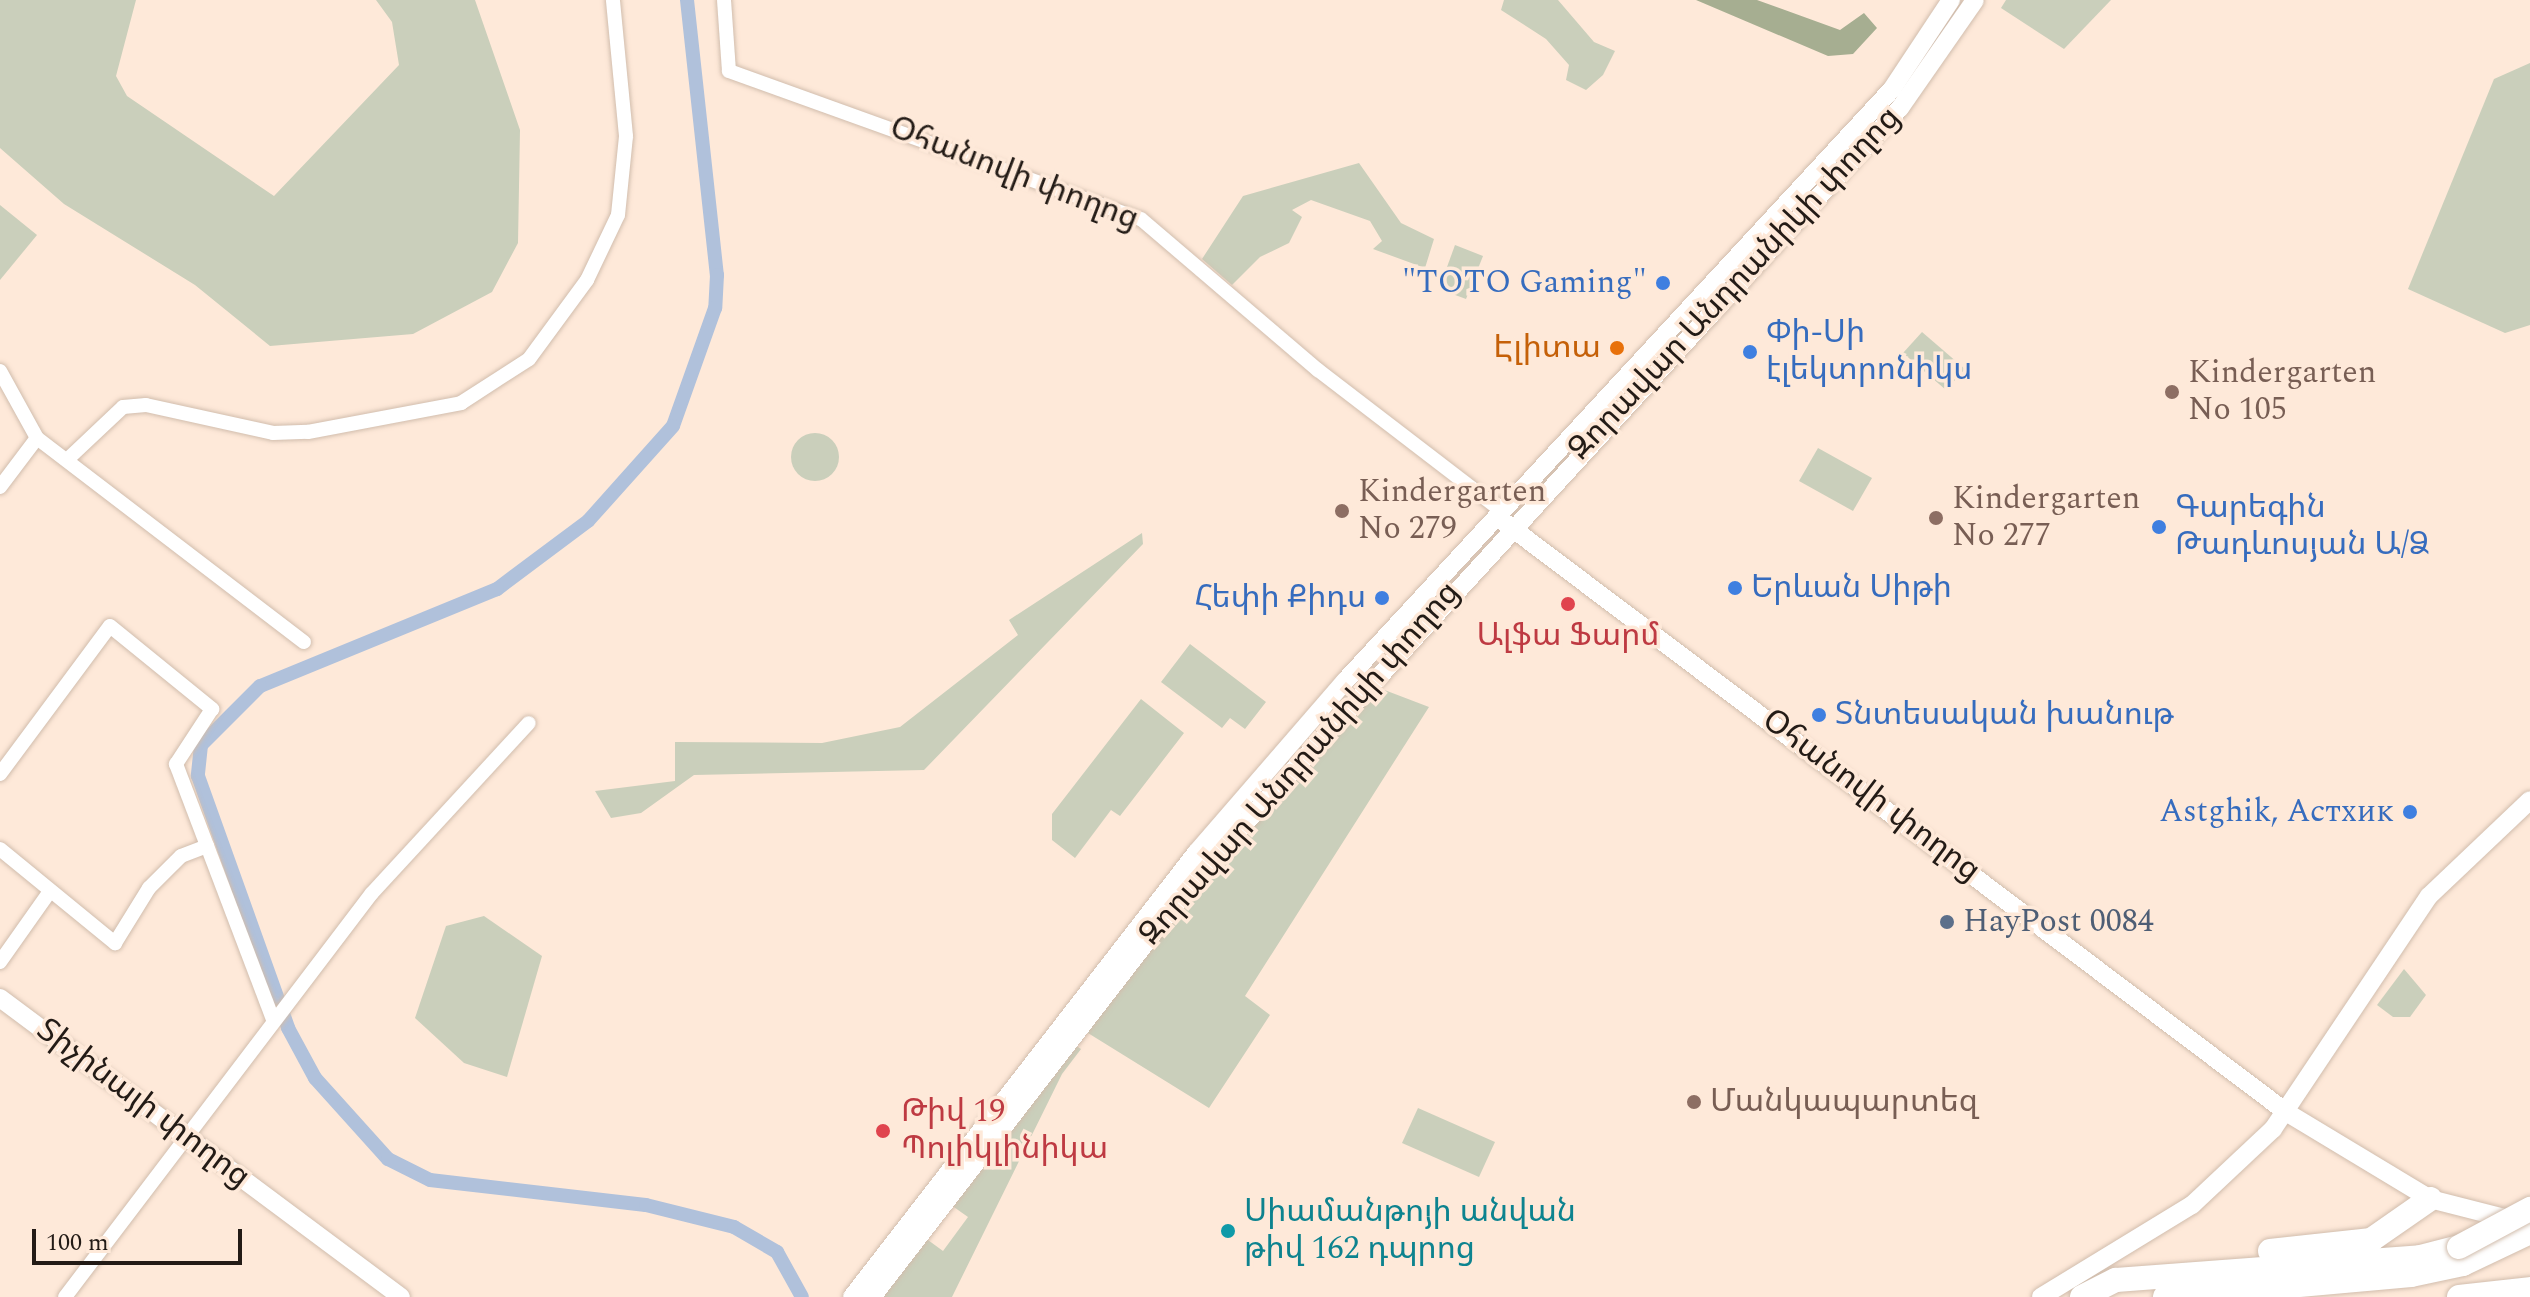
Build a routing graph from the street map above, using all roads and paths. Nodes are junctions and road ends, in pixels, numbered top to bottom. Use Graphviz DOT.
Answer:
graph roads {
  1 [pos="613,0"];
  2 [pos="724,0"];
  3 [pos="1951,0"];
  4 [pos="1975,0"];
  5 [pos="0,371"];
  6 [pos="37,438"];
  7 [pos="70,457"];
  8 [pos="0,487"];
  9 [pos="1505,519"];
  10 [pos="304,642"];
  11 [pos="529,723"];
  12 [pos="0,774"];
  13 [pos="2530,800"];
  14 [pos="207,846"];
  15 [pos="0,849"];
  16 [pos="48,894"];
  17 [pos="0,962"];
  18 [pos="0,998"];
  19 [pos="273,1020"];
  20 [pos="1062,1032"];
  21 [pos="2287,1109"];
  22 [pos="186,1137"];
  23 [pos="2430,1199"];
  24 [pos="2530,1209"];
  25 [pos="2530,1225"];
  26 [pos="2530,1232"];
  27 [pos="2461,1256"];
  28 [pos="2116,1280"];
  29 [pos="2530,1289"];
  30 [pos="65,1297"];
  31 [pos="401,1297"];
  32 [pos="852,1297"];
  33 [pos="872,1297"];
  34 [pos="2041,1297"];
  35 [pos="2082,1297"];
  36 [pos="2165,1297"];
  37 [pos="2459,1297"];
  1 -- 7 [label="street"];
  2 -- 9 [label="street, Օհանովի փողոց"];
  3 -- 9 [label="main road, Զորավար Անդրանիկի փողոց"];
  4 -- 9 [label="main road, Զորավար Անդրանիկի փողոց"];
  5 -- 6 [label="street"];
  6 -- 7 [label="street"];
  6 -- 8 [label="street"];
  7 -- 10 [label="street"];
  9 -- 20 [label="main road, Զորավար Անդրանիկի փողոց"];
  9 -- 21 [label="main road, Օհանովի փողոց"];
  11 -- 19 [label="street"];
  12 -- 14 [label="street"];
  13 -- 21 [label="main road"];
  14 -- 16 [label="street"];
  14 -- 19 [label="street"];
  15 -- 16 [label="street"];
  16 -- 17 [label="street"];
  18 -- 22 [label="main road, Տիչինայի փողոց"];
  19 -- 22 [label="street"];
  20 -- 32 [label="main road, Զորավար Անդրանիկի փողոց"];
  20 -- 33 [label="main road, Զորավար Անդրանիկի փողոց"];
  21 -- 23 [label="main road, Օհանովի փողոց"];
  21 -- 34 [label="main road"];
  22 -- 30 [label="street"];
  22 -- 31 [label="main road, Տիչինայի փողոց"];
  23 -- 25 [label="main road, Օհանովի փողոց"];
  23 -- 28 [label="highway"];
  24 -- 27 [label="highway, bridge"];
  26 -- 27 [label="highway"];
  27 -- 28 [label="highway"];
  27 -- 36 [label="highway"];
  28 -- 35 [label="highway"];
  29 -- 37 [label="highway"];
}
